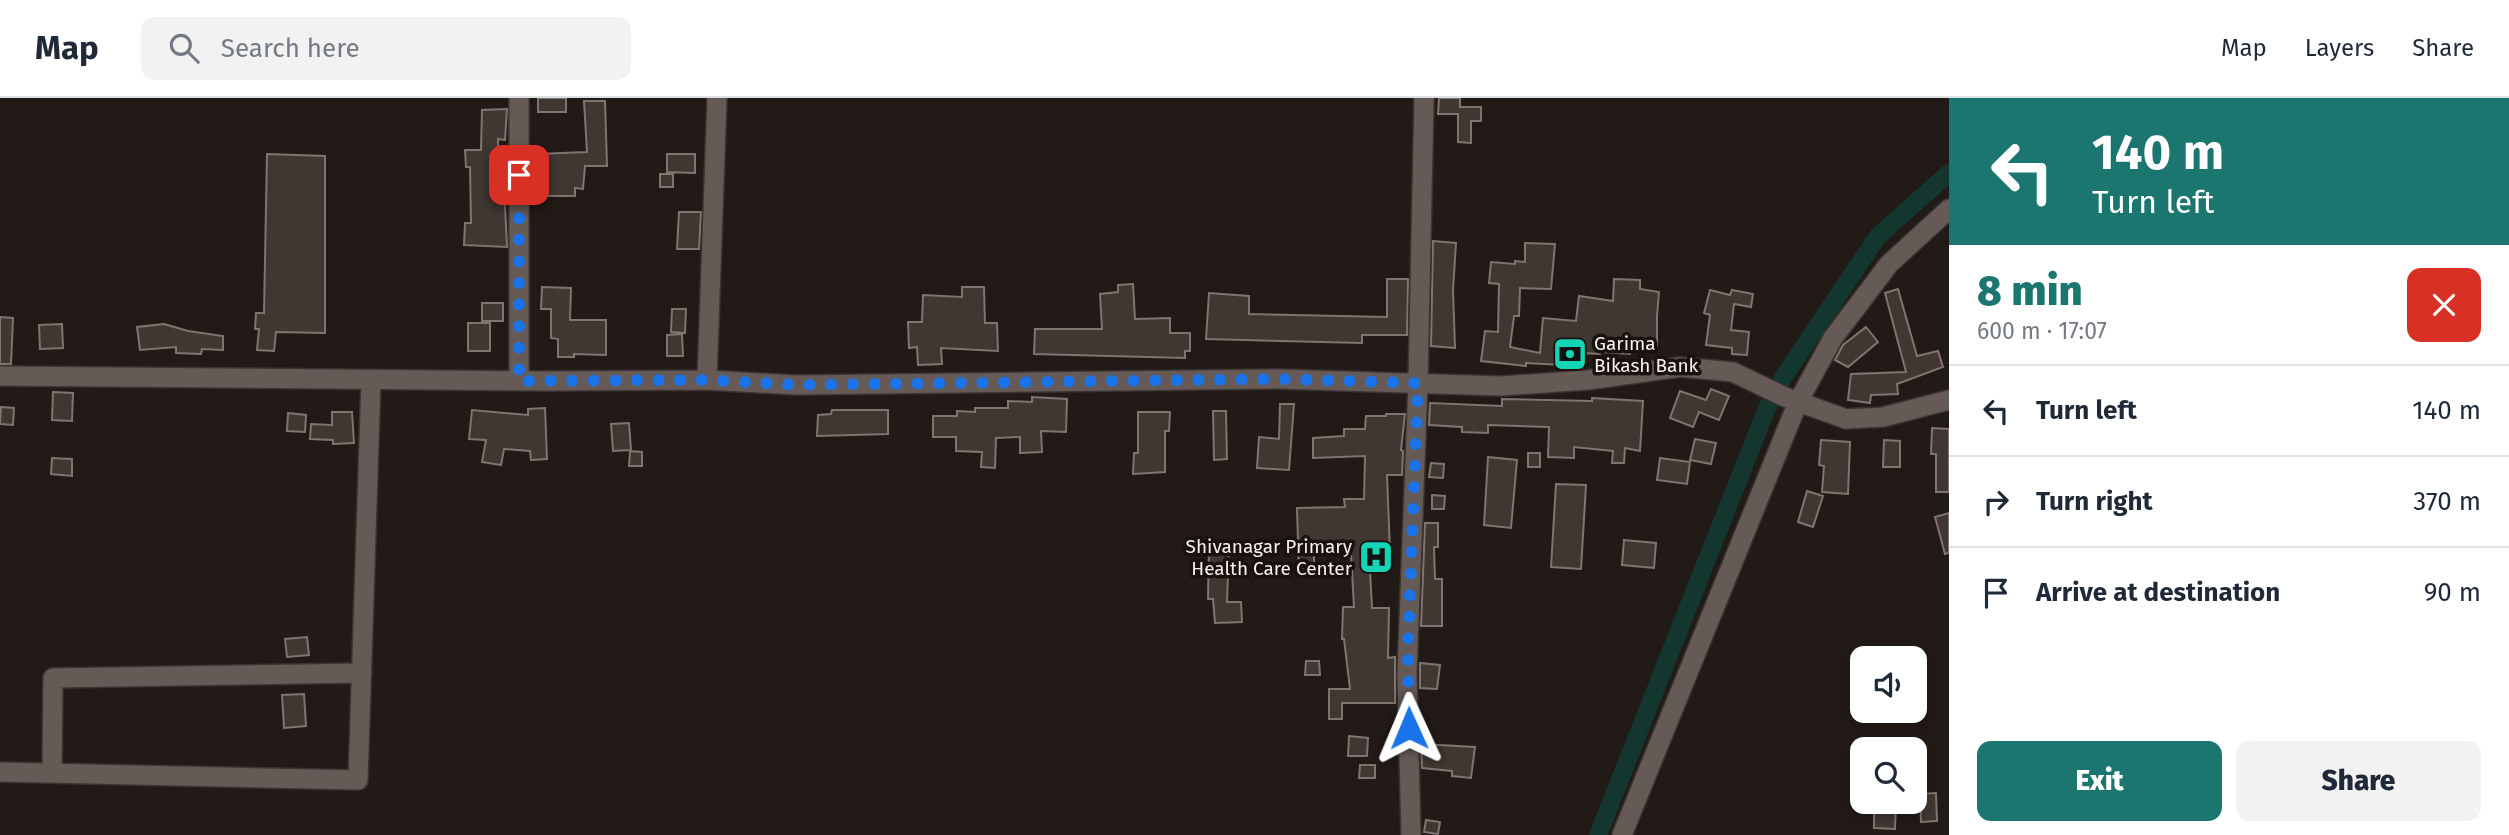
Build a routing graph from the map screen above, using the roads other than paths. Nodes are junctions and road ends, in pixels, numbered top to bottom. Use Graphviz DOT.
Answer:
graph roads {
  1 [pos="519,98"];
  2 [pos="717,98"];
  3 [pos="1424,98"];
  4 [pos="1949,209"];
  5 [pos="0,376"];
  6 [pos="371,380"];
  7 [pos="707,380"];
  8 [pos="519,381"];
  9 [pos="1418,383"];
  10 [pos="1791,399"];
  11 [pos="1949,400"];
  12 [pos="362,673"];
  13 [pos="0,772"];
  14 [pos="52,773"];
  15 [pos="1411,835"];
  16 [pos="1622,835"];
  1 -- 8 [label="street"];
  2 -- 7 [label="street"];
  3 -- 9 [label="street"];
  4 -- 10 [label="street"];
  5 -- 6 [label="street"];
  6 -- 8 [label="street"];
  6 -- 12 [label="street"];
  7 -- 8 [label="street"];
  7 -- 9 [label="street"];
  9 -- 10 [label="street"];
  9 -- 15 [label="street"];
  10 -- 11 [label="street"];
  10 -- 16 [label="street"];
  12 -- 14 [label="street"];
  12 -- 14 [label="street"];
  13 -- 14 [label="street"];
}
